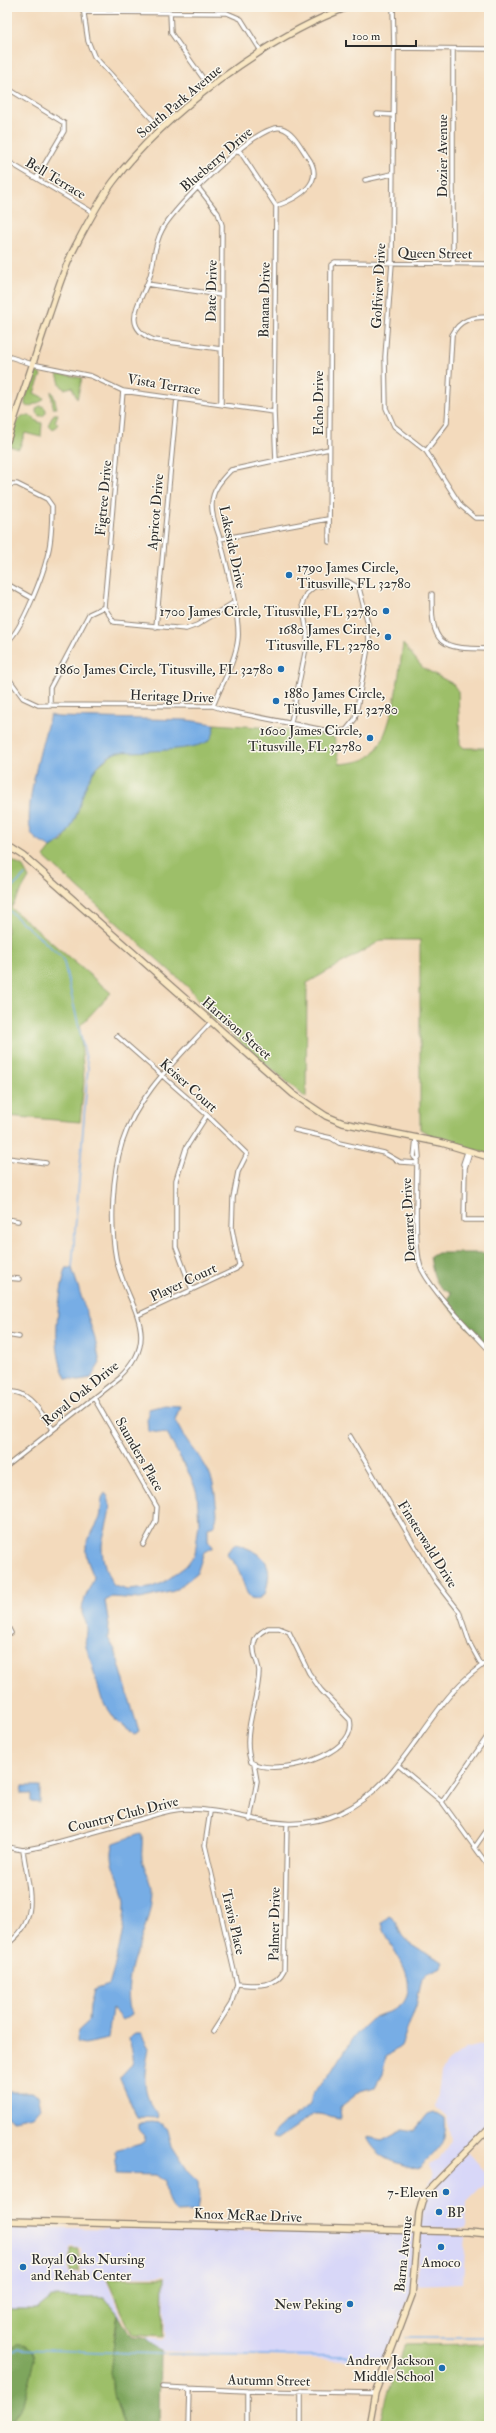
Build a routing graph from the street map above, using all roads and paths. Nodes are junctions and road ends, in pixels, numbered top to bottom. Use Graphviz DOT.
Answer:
graph roads {
  1 [pos="83,7"];
  2 [pos="348,7"];
  3 [pos="393,7"];
  4 [pos="83,12"];
  5 [pos="170,12"];
  6 [pos="394,48"];
  7 [pos="453,48"];
  8 [pos="489,49"];
  9 [pos="262,51"];
  10 [pos="7,88"];
  11 [pos="210,88"];
  12 [pos="377,114"];
  13 [pos="393,115"];
  14 [pos="161,129"];
  15 [pos="238,150"];
  16 [pos="7,161"];
  17 [pos="392,174"];
  18 [pos="37,177"];
  19 [pos="365,180"];
  20 [pos="197,186"];
  21 [pos="276,206"];
  22 [pos="94,214"];
  23 [pos="392,263"];
  24 [pos="453,263"];
  25 [pos="332,264"];
  26 [pos="489,264"];
  27 [pos="147,284"];
  28 [pos="221,295"];
  29 [pos="489,317"];
  30 [pos="221,349"];
  31 [pos="7,356"];
  32 [pos="32,364"];
  33 [pos="123,391"];
  34 [pos="177,398"];
  35 [pos="221,404"];
  36 [pos="274,412"];
  37 [pos="7,442"];
  38 [pos="329,449"];
  39 [pos="426,451"];
  40 [pos="276,461"];
  41 [pos="7,487"];
  42 [pos="489,518"];
  43 [pos="328,519"];
  44 [pos="220,539"];
  45 [pos="329,542"];
  46 [pos="7,584"];
  47 [pos="432,594"];
  48 [pos="32,598"];
  49 [pos="234,603"];
  50 [pos="104,608"];
  51 [pos="156,627"];
  52 [pos="7,642"];
  53 [pos="489,649"];
  54 [pos="7,676"];
  55 [pos="50,706"];
  56 [pos="213,706"];
  57 [pos="291,722"];
  58 [pos="7,845"];
  59 [pos="212,1022"];
  60 [pos="117,1036"];
  61 [pos="162,1075"];
  62 [pos="207,1116"];
  63 [pos="295,1130"];
  64 [pos="416,1141"];
  65 [pos="467,1152"];
  66 [pos="489,1157"];
  67 [pos="7,1158"];
  68 [pos="417,1161"];
  69 [pos="46,1164"];
  70 [pos="7,1219"];
  71 [pos="489,1220"];
  72 [pos="18,1221"];
  73 [pos="236,1269"];
  74 [pos="7,1278"];
  75 [pos="19,1279"];
  76 [pos="192,1290"];
  77 [pos="138,1315"];
  78 [pos="7,1335"];
  79 [pos="19,1337"];
  80 [pos="489,1350"];
  81 [pos="7,1393"];
  82 [pos="94,1398"];
  83 [pos="53,1429"];
  84 [pos="350,1436"];
  85 [pos="7,1466"];
  86 [pos="143,1545"];
  87 [pos="7,1625"];
  88 [pos="11,1633"];
  89 [pos="489,1661"];
  90 [pos="482,1666"];
  91 [pos="489,1734"];
  92 [pos="254,1764"];
  93 [pos="399,1766"];
  94 [pos="442,1802"];
  95 [pos="210,1812"];
  96 [pos="250,1820"];
  97 [pos="287,1824"];
  98 [pos="489,1828"];
  99 [pos="7,1847"];
  100 [pos="475,1847"];
  101 [pos="23,1850"];
  102 [pos="489,1867"];
  103 [pos="7,1944"];
  104 [pos="237,1984"];
  105 [pos="213,2032"];
  106 [pos="489,2128"];
  107 [pos="7,2221"];
  108 [pos="417,2231"];
  109 [pos="489,2234"];
  110 [pos="162,2387"];
  111 [pos="189,2388"];
  112 [pos="247,2391"];
  113 [pos="301,2391"];
  114 [pos="375,2393"];
  115 [pos="188,2426"];
  116 [pos="246,2426"];
  117 [pos="301,2426"];
  118 [pos="369,2426"];
  1 -- 4 [label="street"];
  2 -- 9 [label="street, South Park Avenue"];
  3 -- 6 [label="street, Golfview Drive"];
  4 -- 5 [label="street"];
  4 -- 14 [label="street"];
  5 -- 9 [label="street"];
  5 -- 11 [label="street"];
  6 -- 7 [label="street"];
  6 -- 13 [label="street, Golfview Drive"];
  7 -- 8 [label="street"];
  7 -- 24 [label="street, Dozier Avenue"];
  9 -- 11 [label="street, South Park Avenue"];
  10 -- 18 [label="street"];
  11 -- 14 [label="street, South Park Avenue"];
  12 -- 13 [label="street"];
  13 -- 17 [label="street, Golfview Drive"];
  14 -- 22 [label="street, South Park Avenue"];
  15 -- 20 [label="street, Blueberry Drive"];
  15 -- 21 [label="street"];
  15 -- 21 [label="street, Blueberry Drive"];
  16 -- 18 [label="street, Bell Terrace"];
  17 -- 19 [label="street"];
  17 -- 23 [label="street, Golfview Drive"];
  18 -- 22 [label="street, Bell Terrace"];
  20 -- 27 [label="street, Blueberry Drive"];
  20 -- 28 [label="street, Date Drive"];
  21 -- 36 [label="street, Banana Drive"];
  22 -- 32 [label="street, South Park Avenue"];
  23 -- 24 [label="street, Queen Street"];
  23 -- 25 [label="street, Queen Street"];
  23 -- 39 [label="street, Golfview Drive"];
  24 -- 26 [label="street, Queen Street"];
  25 -- 38 [label="street, Echo Drive"];
  27 -- 28 [label="street"];
  27 -- 30 [label="street, Blueberry Drive"];
  28 -- 30 [label="street, Date Drive"];
  29 -- 39 [label="street"];
  30 -- 35 [label="street, Date Drive"];
  31 -- 32 [label="street, Vista Terrace"];
  32 -- 33 [label="street, Vista Terrace"];
  32 -- 37 [label="street, South Park Avenue"];
  33 -- 34 [label="street, Vista Terrace"];
  33 -- 50 [label="street, Figtree Drive"];
  34 -- 35 [label="street, Vista Terrace"];
  34 -- 51 [label="street, Apricot Drive"];
  35 -- 36 [label="street, Vista Terrace"];
  36 -- 40 [label="street, Banana Drive"];
  38 -- 40 [label="street, Lakeside Drive"];
  38 -- 43 [label="street, Echo Drive"];
  39 -- 42 [label="street, Golfview Drive"];
  40 -- 44 [label="street, Lakeside Drive"];
  41 -- 48 [label="street"];
  43 -- 44 [label="street"];
  43 -- 45 [label="street, Echo Drive"];
  44 -- 49 [label="street, Lakeside Drive"];
  46 -- 48 [label="street"];
  47 -- 53 [label="street"];
  48 -- 52 [label="street"];
  49 -- 51 [label="street"];
  49 -- 56 [label="street, Lakeside Drive"];
  50 -- 51 [label="street"];
  50 -- 55 [label="street"];
  54 -- 55 [label="street, Heritage Drive"];
  55 -- 56 [label="street, Heritage Drive"];
  56 -- 57 [label="street, Heritage Drive"];
  57 -- 57 [label="street, Heritage Drive"];
  58 -- 59 [label="street, Harrison Street"];
  59 -- 61 [label="street, Royal Oak Drive"];
  59 -- 64 [label="street, Harrison Street"];
  60 -- 61 [label="street, Keiser Court"];
  61 -- 62 [label="street, Keiser Court"];
  61 -- 77 [label="street, Royal Oak Drive"];
  62 -- 73 [label="street, Keiser Court"];
  62 -- 76 [label="street"];
  63 -- 68 [label="street"];
  64 -- 65 [label="street, Harrison Street"];
  64 -- 68 [label="street, Demaret Drive"];
  65 -- 66 [label="street, Harrison Street"];
  65 -- 71 [label="street"];
  67 -- 69 [label="street"];
  68 -- 80 [label="street, Demaret Drive"];
  70 -- 72 [label="street"];
  73 -- 76 [label="street, Player Court"];
  74 -- 75 [label="street"];
  76 -- 77 [label="street, Player Court"];
  77 -- 82 [label="street, Royal Oak Drive"];
  78 -- 79 [label="street"];
  81 -- 83 [label="street"];
  82 -- 83 [label="street, Royal Oak Drive"];
  82 -- 86 [label="street, Saunders Place"];
  83 -- 85 [label="street, Royal Oak Drive"];
  84 -- 90 [label="street, Finsterwald Drive"];
  87 -- 88 [label="street"];
  89 -- 90 [label="street, Country Club Drive"];
  90 -- 93 [label="street, Country Club Drive"];
  91 -- 94 [label="street"];
  92 -- 92 [label="street"];
  92 -- 96 [label="street"];
  93 -- 94 [label="street"];
  93 -- 97 [label="street, Country Club Drive"];
  94 -- 100 [label="street"];
  95 -- 96 [label="street, Country Club Drive"];
  95 -- 101 [label="street, Country Club Drive"];
  95 -- 104 [label="street, Travis Place"];
  96 -- 97 [label="street, Country Club Drive"];
  97 -- 104 [label="street, Palmer Drive"];
  98 -- 100 [label="street"];
  99 -- 101 [label="street, Country Club Drive"];
  100 -- 102 [label="street"];
  101 -- 103 [label="street"];
  104 -- 105 [label="street, Travis Place"];
  106 -- 108 [label="street, Barna Avenue"];
  107 -- 108 [label="street, Knox McRae Drive"];
  108 -- 109 [label="street, Knox McRae Drive"];
  108 -- 114 [label="street, Barna Avenue"];
  110 -- 111 [label="street, Autumn Street"];
  111 -- 112 [label="street, Autumn Street"];
  111 -- 115 [label="street"];
  112 -- 113 [label="street, Autumn Street"];
  112 -- 116 [label="street"];
  113 -- 114 [label="street, Autumn Street"];
  113 -- 117 [label="street"];
  114 -- 118 [label="street, Barna Avenue"];
}
